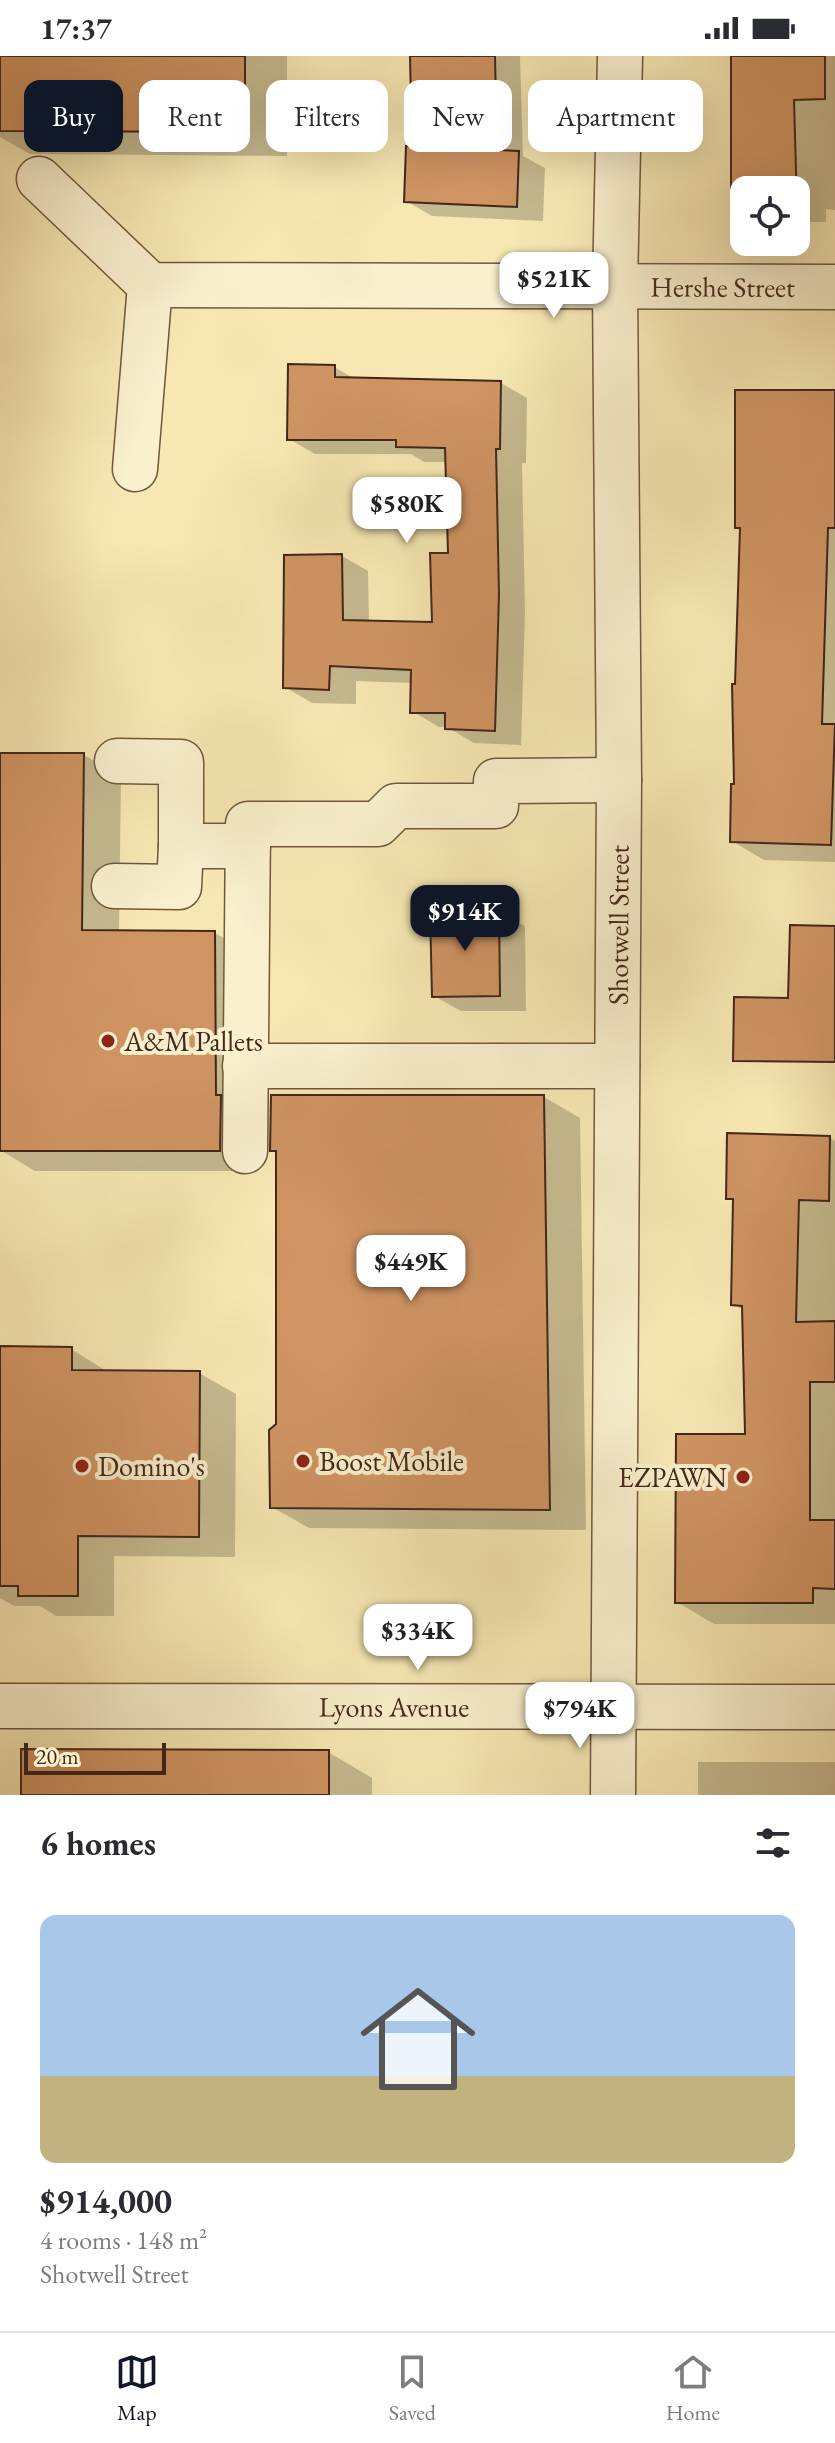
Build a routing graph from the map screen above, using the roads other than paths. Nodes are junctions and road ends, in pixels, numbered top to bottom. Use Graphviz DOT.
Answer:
graph roads {
  1 [pos="620,56"];
  2 [pos="39,179"];
  3 [pos="150,285"];
  4 [pos="615,286"];
  5 [pos="835,287"];
  6 [pos="135,469"];
  7 [pos="117,761"];
  8 [pos="619,780"];
  9 [pos="181,846"];
  10 [pos="248,846"];
  11 [pos="114,886"];
  12 [pos="245,1066"];
  13 [pos="617,1066"];
  14 [pos="245,1151"];
  15 [pos="0,1706"];
  16 [pos="614,1706"];
  17 [pos="835,1707"];
  18 [pos="613,1795"];
  1 -- 4 [label="street, Shotwell Street"];
  2 -- 3 [label="street"];
  3 -- 4 [label="street, Hershe Street"];
  3 -- 6 [label="street"];
  4 -- 5 [label="street, Hershe Street"];
  4 -- 8 [label="street, Shotwell Street"];
  7 -- 9 [label="street"];
  8 -- 10 [label="street"];
  8 -- 13 [label="street, Shotwell Street"];
  9 -- 10 [label="street"];
  9 -- 11 [label="street"];
  10 -- 12 [label="street"];
  12 -- 13 [label="street"];
  12 -- 14 [label="street"];
  13 -- 16 [label="street, Shotwell Street"];
  15 -- 16 [label="street, Lyons Avenue"];
  16 -- 17 [label="street, Lyons Avenue"];
  16 -- 18 [label="street, Shotwell Street"];
}
